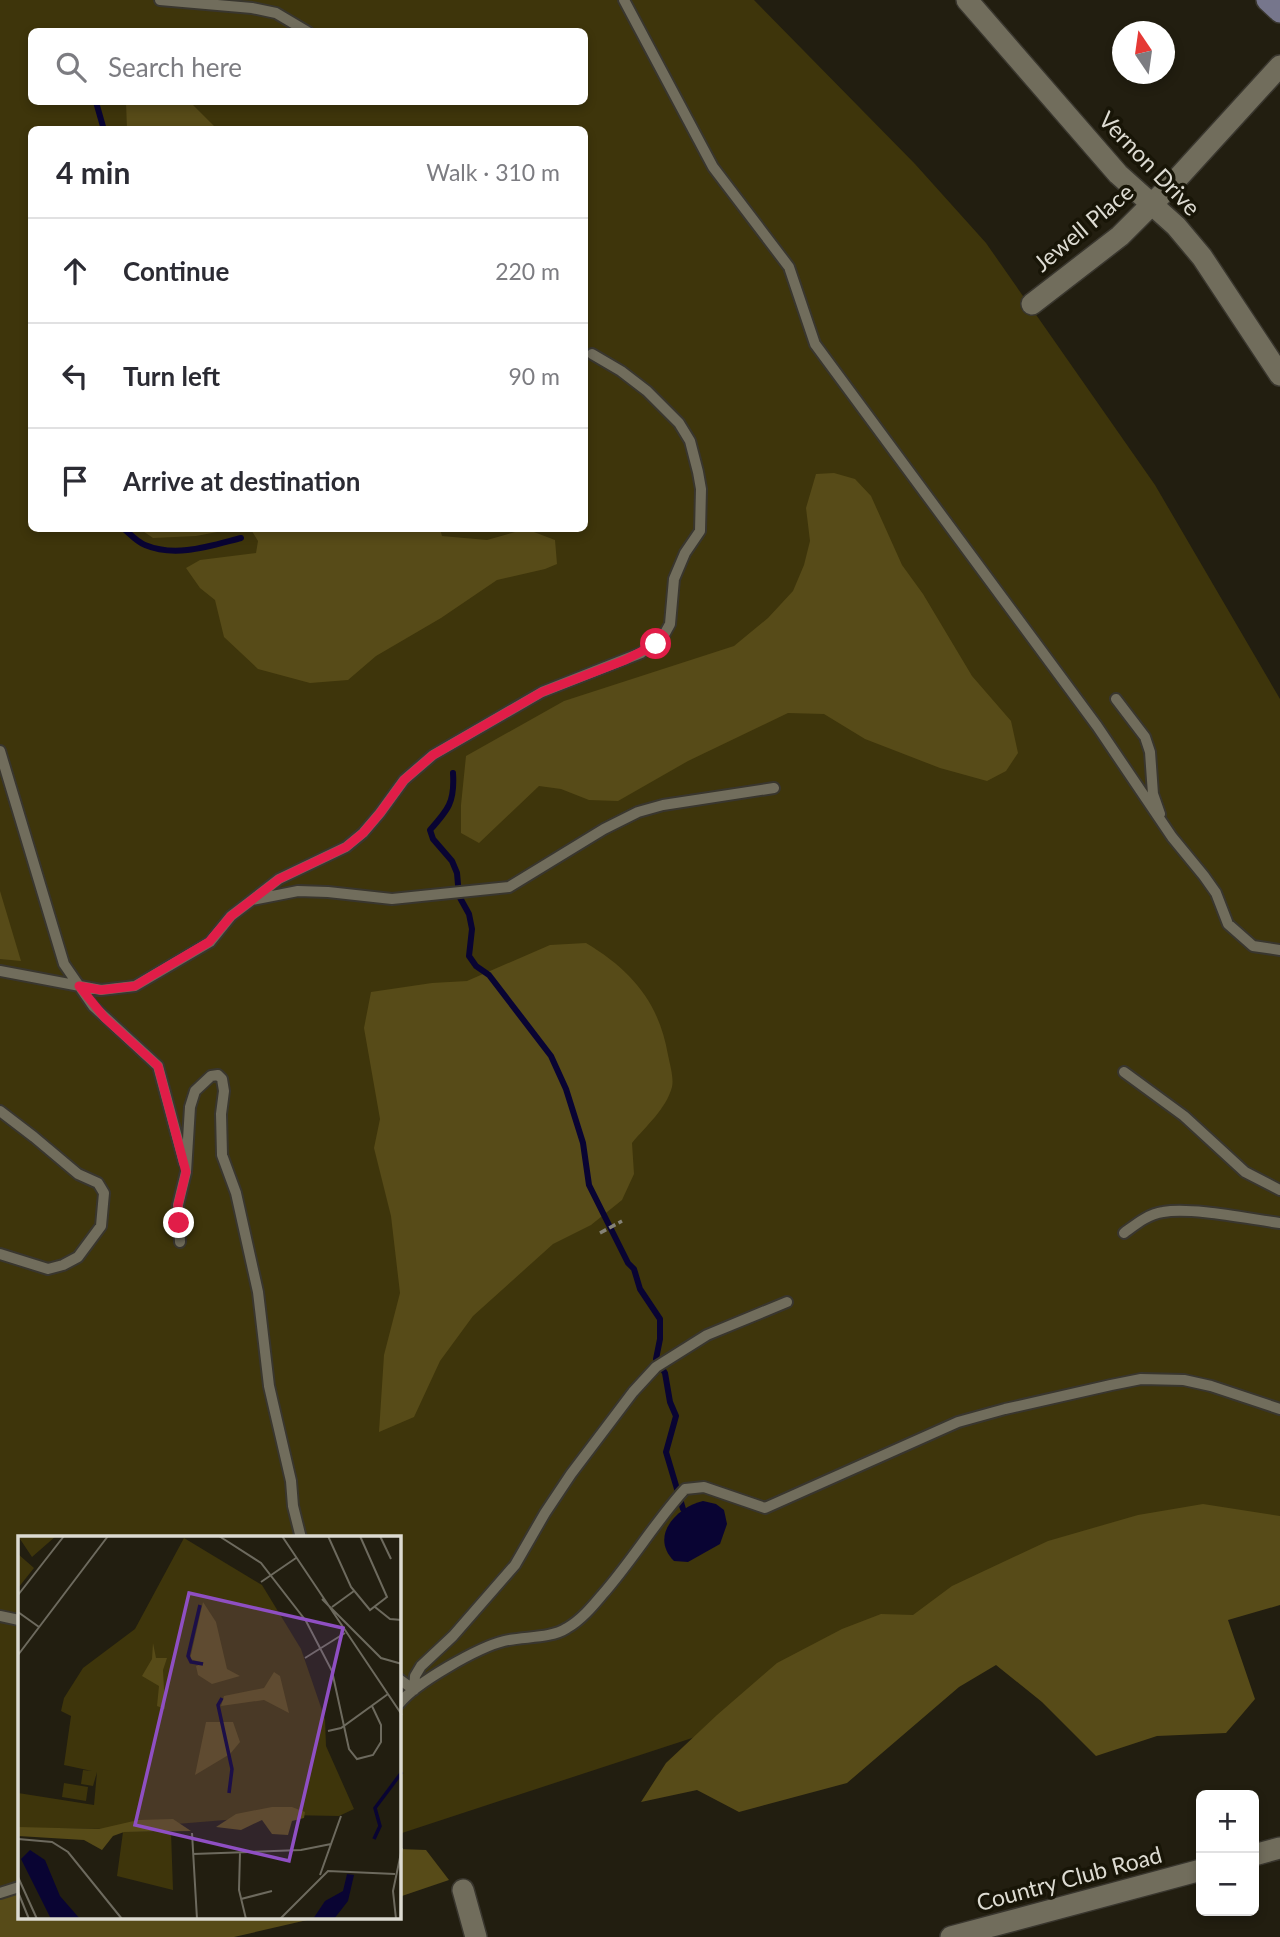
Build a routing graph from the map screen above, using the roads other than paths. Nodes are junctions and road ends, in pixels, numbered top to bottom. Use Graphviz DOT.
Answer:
graph roads {
  1 [pos="160,0"];
  2 [pos="624,0"];
  3 [pos="967,0"];
  4 [pos="1267,0"];
  5 [pos="1280,12"];
  6 [pos="300,28"];
  7 [pos="1280,66"];
  8 [pos="1152,204"];
  9 [pos="1032,304"];
  10 [pos="592,354"];
  11 [pos="1280,375"];
  12 [pos="1116,699"];
  13 [pos="0,751"];
  14 [pos="774,788"];
  15 [pos="1163,823"];
  16 [pos="252,900"];
  17 [pos="1280,950"];
  18 [pos="0,971"];
  19 [pos="79,986"];
  20 [pos="1124,1072"];
  21 [pos="0,1111"];
  22 [pos="186,1172"];
  23 [pos="1280,1191"];
  24 [pos="1280,1223"];
  25 [pos="1124,1233"];
  26 [pos="180,1242"];
  27 [pos="0,1254"];
  28 [pos="787,1302"];
  29 [pos="1280,1409"];
  30 [pos="300,1536"];
  31 [pos="0,1616"];
  32 [pos="18,1620"];
  33 [pos="401,1680"];
  34 [pos="414,1690"];
  35 [pos="401,1702"];
  36 [pos="1280,1848"];
  37 [pos="1259,1854"];
  38 [pos="1196,1871"];
  39 [pos="18,1887"];
  40 [pos="463,1891"];
  41 [pos="0,1893"];
  42 [pos="476,1937"];
  43 [pos="951,1937"];
  1 -- 6 [label="lane"];
  2 -- 15 [label="lane"];
  3 -- 8 [label="street, Vernon Drive"];
  4 -- 5 [label="street"];
  7 -- 8 [label="street, Jewell Place"];
  8 -- 9 [label="street, Jewell Place"];
  8 -- 11 [label="street, Vernon Drive"];
  10 -- 16 [label="lane"];
  12 -- 15 [label="lane"];
  13 -- 19 [label="lane"];
  14 -- 16 [label="lane"];
  15 -- 17 [label="lane"];
  16 -- 19 [label="lane"];
  18 -- 19 [label="lane"];
  19 -- 22 [label="lane"];
  20 -- 23 [label="lane"];
  21 -- 27 [label="lane"];
  22 -- 26 [label="lane"];
  22 -- 30 [label="lane"];
  24 -- 25 [label="lane"];
  28 -- 34 [label="lane"];
  29 -- 34 [label="lane"];
  31 -- 32 [label="lane"];
  33 -- 34 [label="lane"];
  34 -- 35 [label="lane"];
  36 -- 37 [label="street"];
  38 -- 43 [label="street, Country Club Road"];
  39 -- 41 [label="lane"];
  40 -- 42 [label="street"];
}
